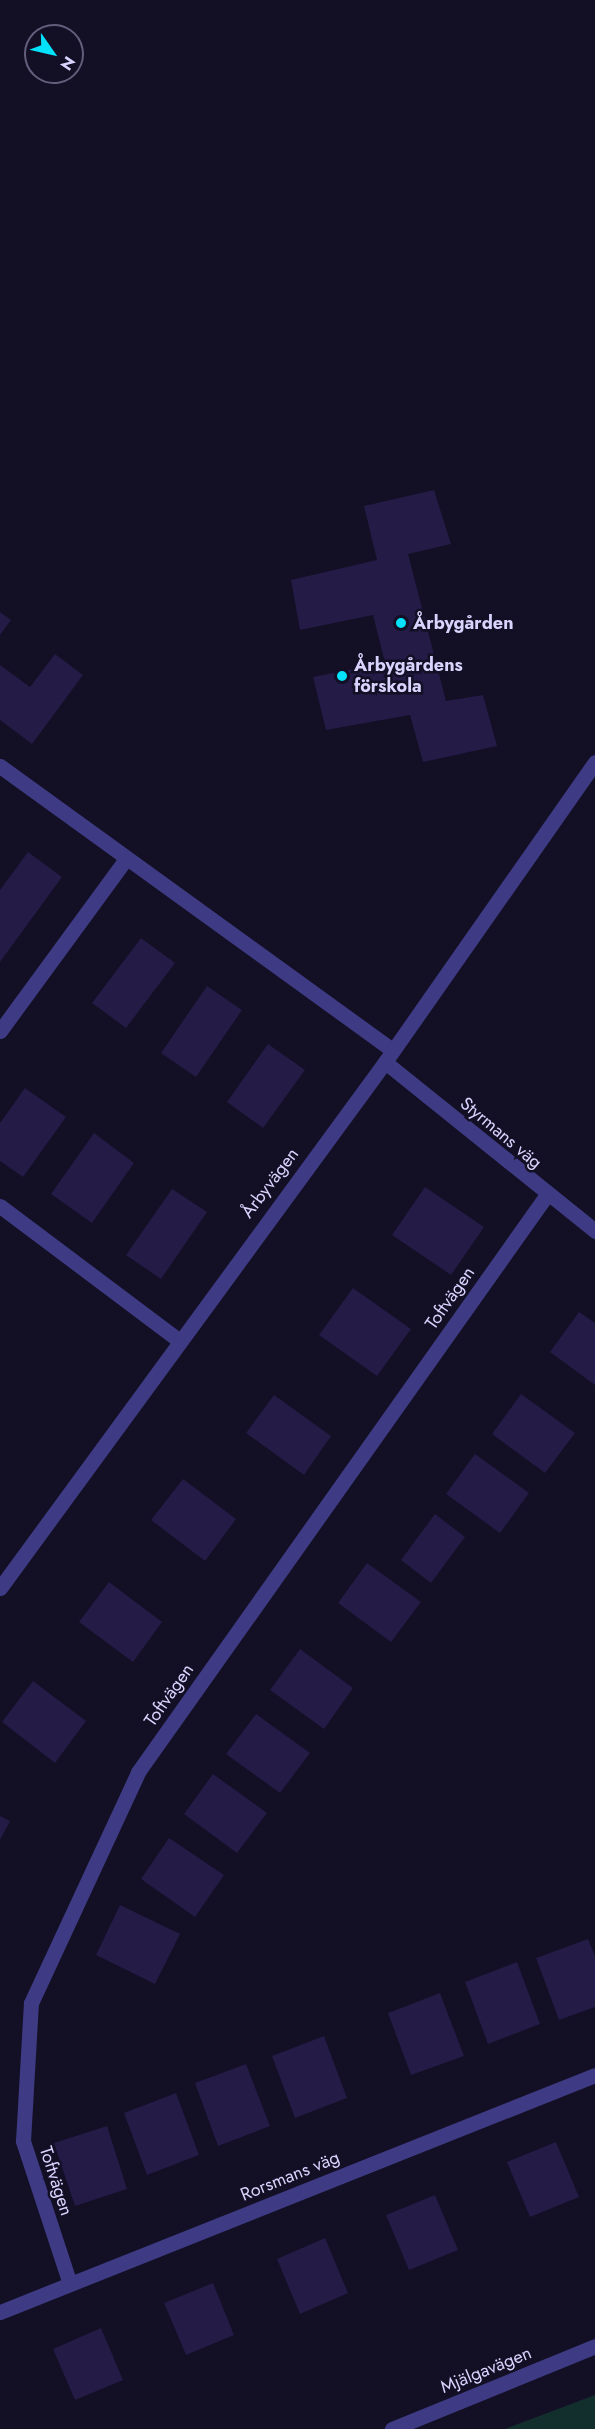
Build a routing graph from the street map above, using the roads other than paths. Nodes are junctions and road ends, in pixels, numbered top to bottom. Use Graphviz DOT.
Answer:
graph roads {
  1 [pos="595,762"];
  2 [pos="0,766"];
  3 [pos="125,860"];
  4 [pos="0,1031"];
  5 [pos="389,1056"];
  6 [pos="546,1196"];
  7 [pos="0,1206"];
  8 [pos="595,1231"];
  9 [pos="177,1339"];
  10 [pos="0,1588"];
  11 [pos="595,2075"];
  12 [pos="70,2284"];
  13 [pos="0,2312"];
  14 [pos="595,2346"];
  15 [pos="392,2429"];
  1 -- 5 [label="street, Årbyvägen"];
  2 -- 3 [label="street"];
  3 -- 4 [label="street"];
  3 -- 5 [label="street"];
  5 -- 6 [label="street, Styrmans väg"];
  5 -- 9 [label="street, Årbyvägen"];
  6 -- 8 [label="street, Styrmans väg"];
  6 -- 12 [label="street, Toftvägen"];
  7 -- 9 [label="street"];
  9 -- 10 [label="street, Årbyvägen"];
  11 -- 12 [label="street, Rorsmans väg"];
  12 -- 13 [label="street, Rorsmans väg"];
  14 -- 15 [label="street, Mjälgavägen"];
}
